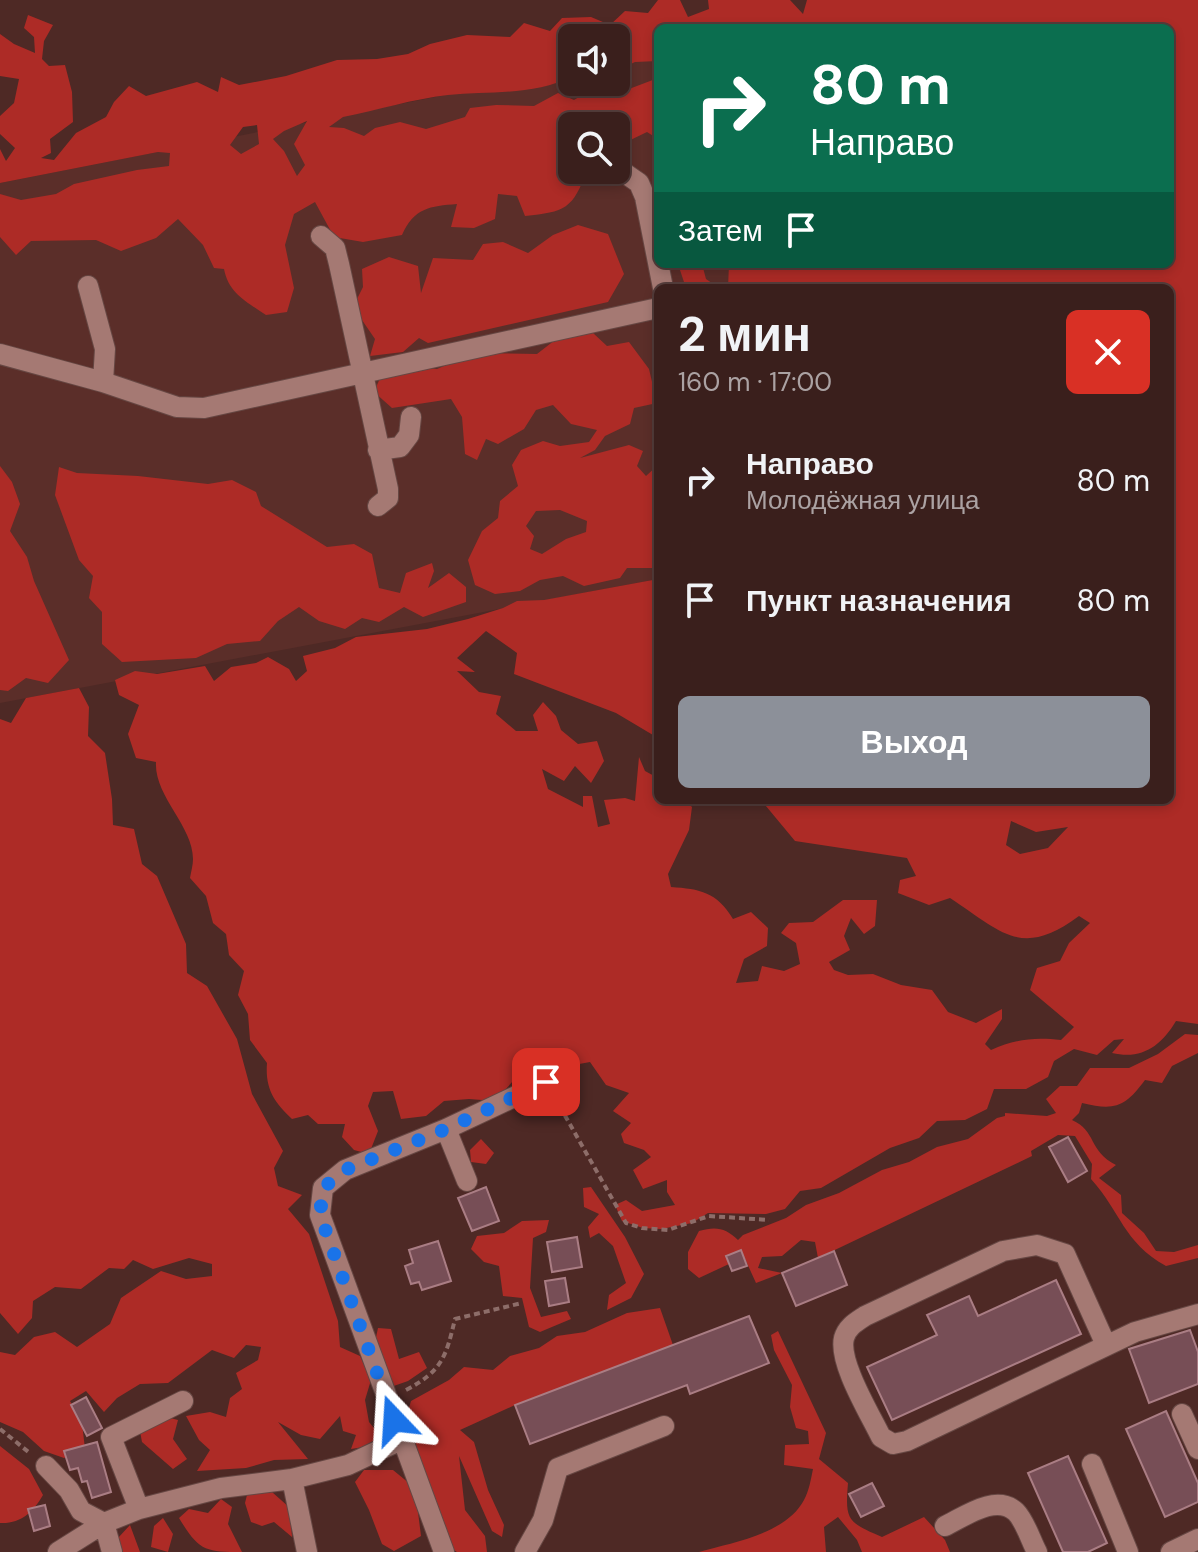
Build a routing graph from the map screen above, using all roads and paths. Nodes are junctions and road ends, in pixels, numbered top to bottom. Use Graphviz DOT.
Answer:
graph roads {
  1 [pos="630,177"];
  2 [pos="321,236"];
  3 [pos="654,242"];
  4 [pos="88,286"];
  5 [pos="654,309"];
  6 [pos="0,354"];
  7 [pos="362,372"];
  8 [pos="103,382"];
  9 [pos="411,417"];
  10 [pos="378,450"];
  11 [pos="378,506"];
  12 [pos="546,1082"];
  13 [pos="446,1129"];
  14 [pos="467,1181"];
  15 [pos="769,1220"];
  16 [pos="522,1303"];
  17 [pos="1198,1314"];
  18 [pos="1106,1345"];
  19 [pos="387,1400"];
  20 [pos="183,1401"];
  21 [pos="1182,1414"];
  22 [pos="664,1426"];
  23 [pos="0,1429"];
  24 [pos="401,1440"];
  25 [pos="1198,1449"];
  26 [pos="1092,1464"];
  27 [pos="46,1466"];
  28 [pos="292,1479"];
  29 [pos="139,1509"];
  30 [pos="104,1523"];
  31 [pos="945,1526"];
  32 [pos="1198,1539"];
  33 [pos="58,1552"];
  34 [pos="112,1552"];
  35 [pos="307,1552"];
  36 [pos="444,1552"];
  37 [pos="525,1552"];
  38 [pos="1037,1552"];
  39 [pos="1128,1552"];
  40 [pos="1171,1552"];
  1 -- 3 [label="street"];
  2 -- 7 [label="street"];
  4 -- 8 [label="street"];
  5 -- 7 [label="street"];
  6 -- 8 [label="street"];
  7 -- 8 [label="street"];
  7 -- 10 [label="street"];
  9 -- 10 [label="street"];
  10 -- 11 [label="street"];
  12 -- 13 [label="street"];
  12 -- 15 [label="path"];
  13 -- 14 [label="street"];
  13 -- 19 [label="street"];
  16 -- 19 [label="path"];
  17 -- 18 [label="street"];
  18 -- 18 [label="street"];
  19 -- 24 [label="street"];
  20 -- 29 [label="street"];
  21 -- 25 [label="street"];
  22 -- 37 [label="street"];
  23 -- 27 [label="path"];
  24 -- 28 [label="street"];
  24 -- 36 [label="street"];
  26 -- 39 [label="street"];
  27 -- 30 [label="street"];
  28 -- 29 [label="street"];
  28 -- 35 [label="street"];
  29 -- 30 [label="street"];
  30 -- 33 [label="street"];
  30 -- 34 [label="street"];
  31 -- 38 [label="street"];
  32 -- 40 [label="street"];
}
